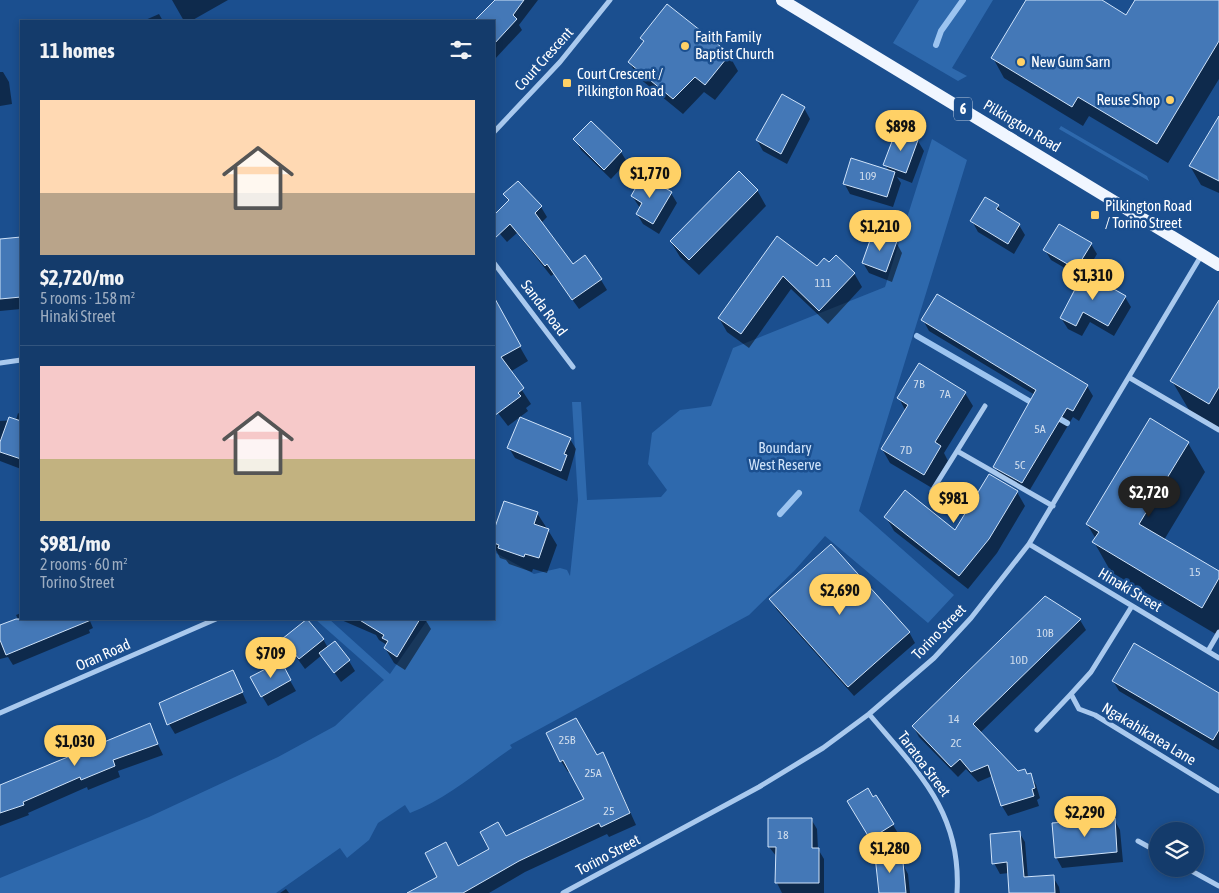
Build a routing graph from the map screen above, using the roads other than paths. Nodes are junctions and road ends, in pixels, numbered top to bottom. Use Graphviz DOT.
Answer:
graph roads {
  1 [pos="610,0"];
  2 [pos="782,0"];
  3 [pos="495,131"];
  4 [pos="1202,256"];
  5 [pos="495,264"];
  6 [pos="1219,266"];
  7 [pos="20,360"];
  8 [pos="0,363"];
  9 [pos="573,368"];
  10 [pos="1130,378"];
  11 [pos="985,406"];
  12 [pos="1219,430"];
  13 [pos="957,452"];
  14 [pos="932,492"];
  15 [pos="1053,506"];
  16 [pos="1029,544"];
  17 [pos="1132,606"];
  18 [pos="214,620"];
  19 [pos="1219,632"];
  20 [pos="1208,651"];
  21 [pos="1219,658"];
  22 [pos="1071,694"];
  23 [pos="0,713"];
  24 [pos="869,714"];
  25 [pos="1037,730"];
  26 [pos="1219,790"];
  27 [pos="1138,840"];
  28 [pos="1149,847"];
  29 [pos="1203,877"];
  30 [pos="1219,886"];
  31 [pos="563,893"];
  32 [pos="958,893"];
  1 -- 3 [label="street, Court Crescent"];
  2 -- 4 [label="main road, Pilkington Road / 6"];
  4 -- 6 [label="main road, Pilkington Road / 6"];
  4 -- 10 [label="street, Torino Street"];
  5 -- 9 [label="street, Sanda Road"];
  7 -- 8 [label="street"];
  10 -- 12 [label="street"];
  10 -- 15 [label="street, Torino Street"];
  11 -- 13 [label="street"];
  13 -- 14 [label="street"];
  13 -- 15 [label="street"];
  15 -- 16 [label="street, Torino Street"];
  16 -- 17 [label="street, Hinaki Street"];
  16 -- 24 [label="street, Torino Street"];
  17 -- 20 [label="street, Hinaki Street"];
  17 -- 22 [label="street"];
  18 -- 23 [label="street, Oran Road"];
  19 -- 20 [label="street"];
  20 -- 21 [label="street, Hinaki Street"];
  22 -- 25 [label="street"];
  22 -- 26 [label="street, Ngakahikatea Lane"];
  24 -- 31 [label="street, Torino Street"];
  24 -- 32 [label="street, Taratoa Street"];
  27 -- 28 [label="street"];
  29 -- 30 [label="street"];
}
